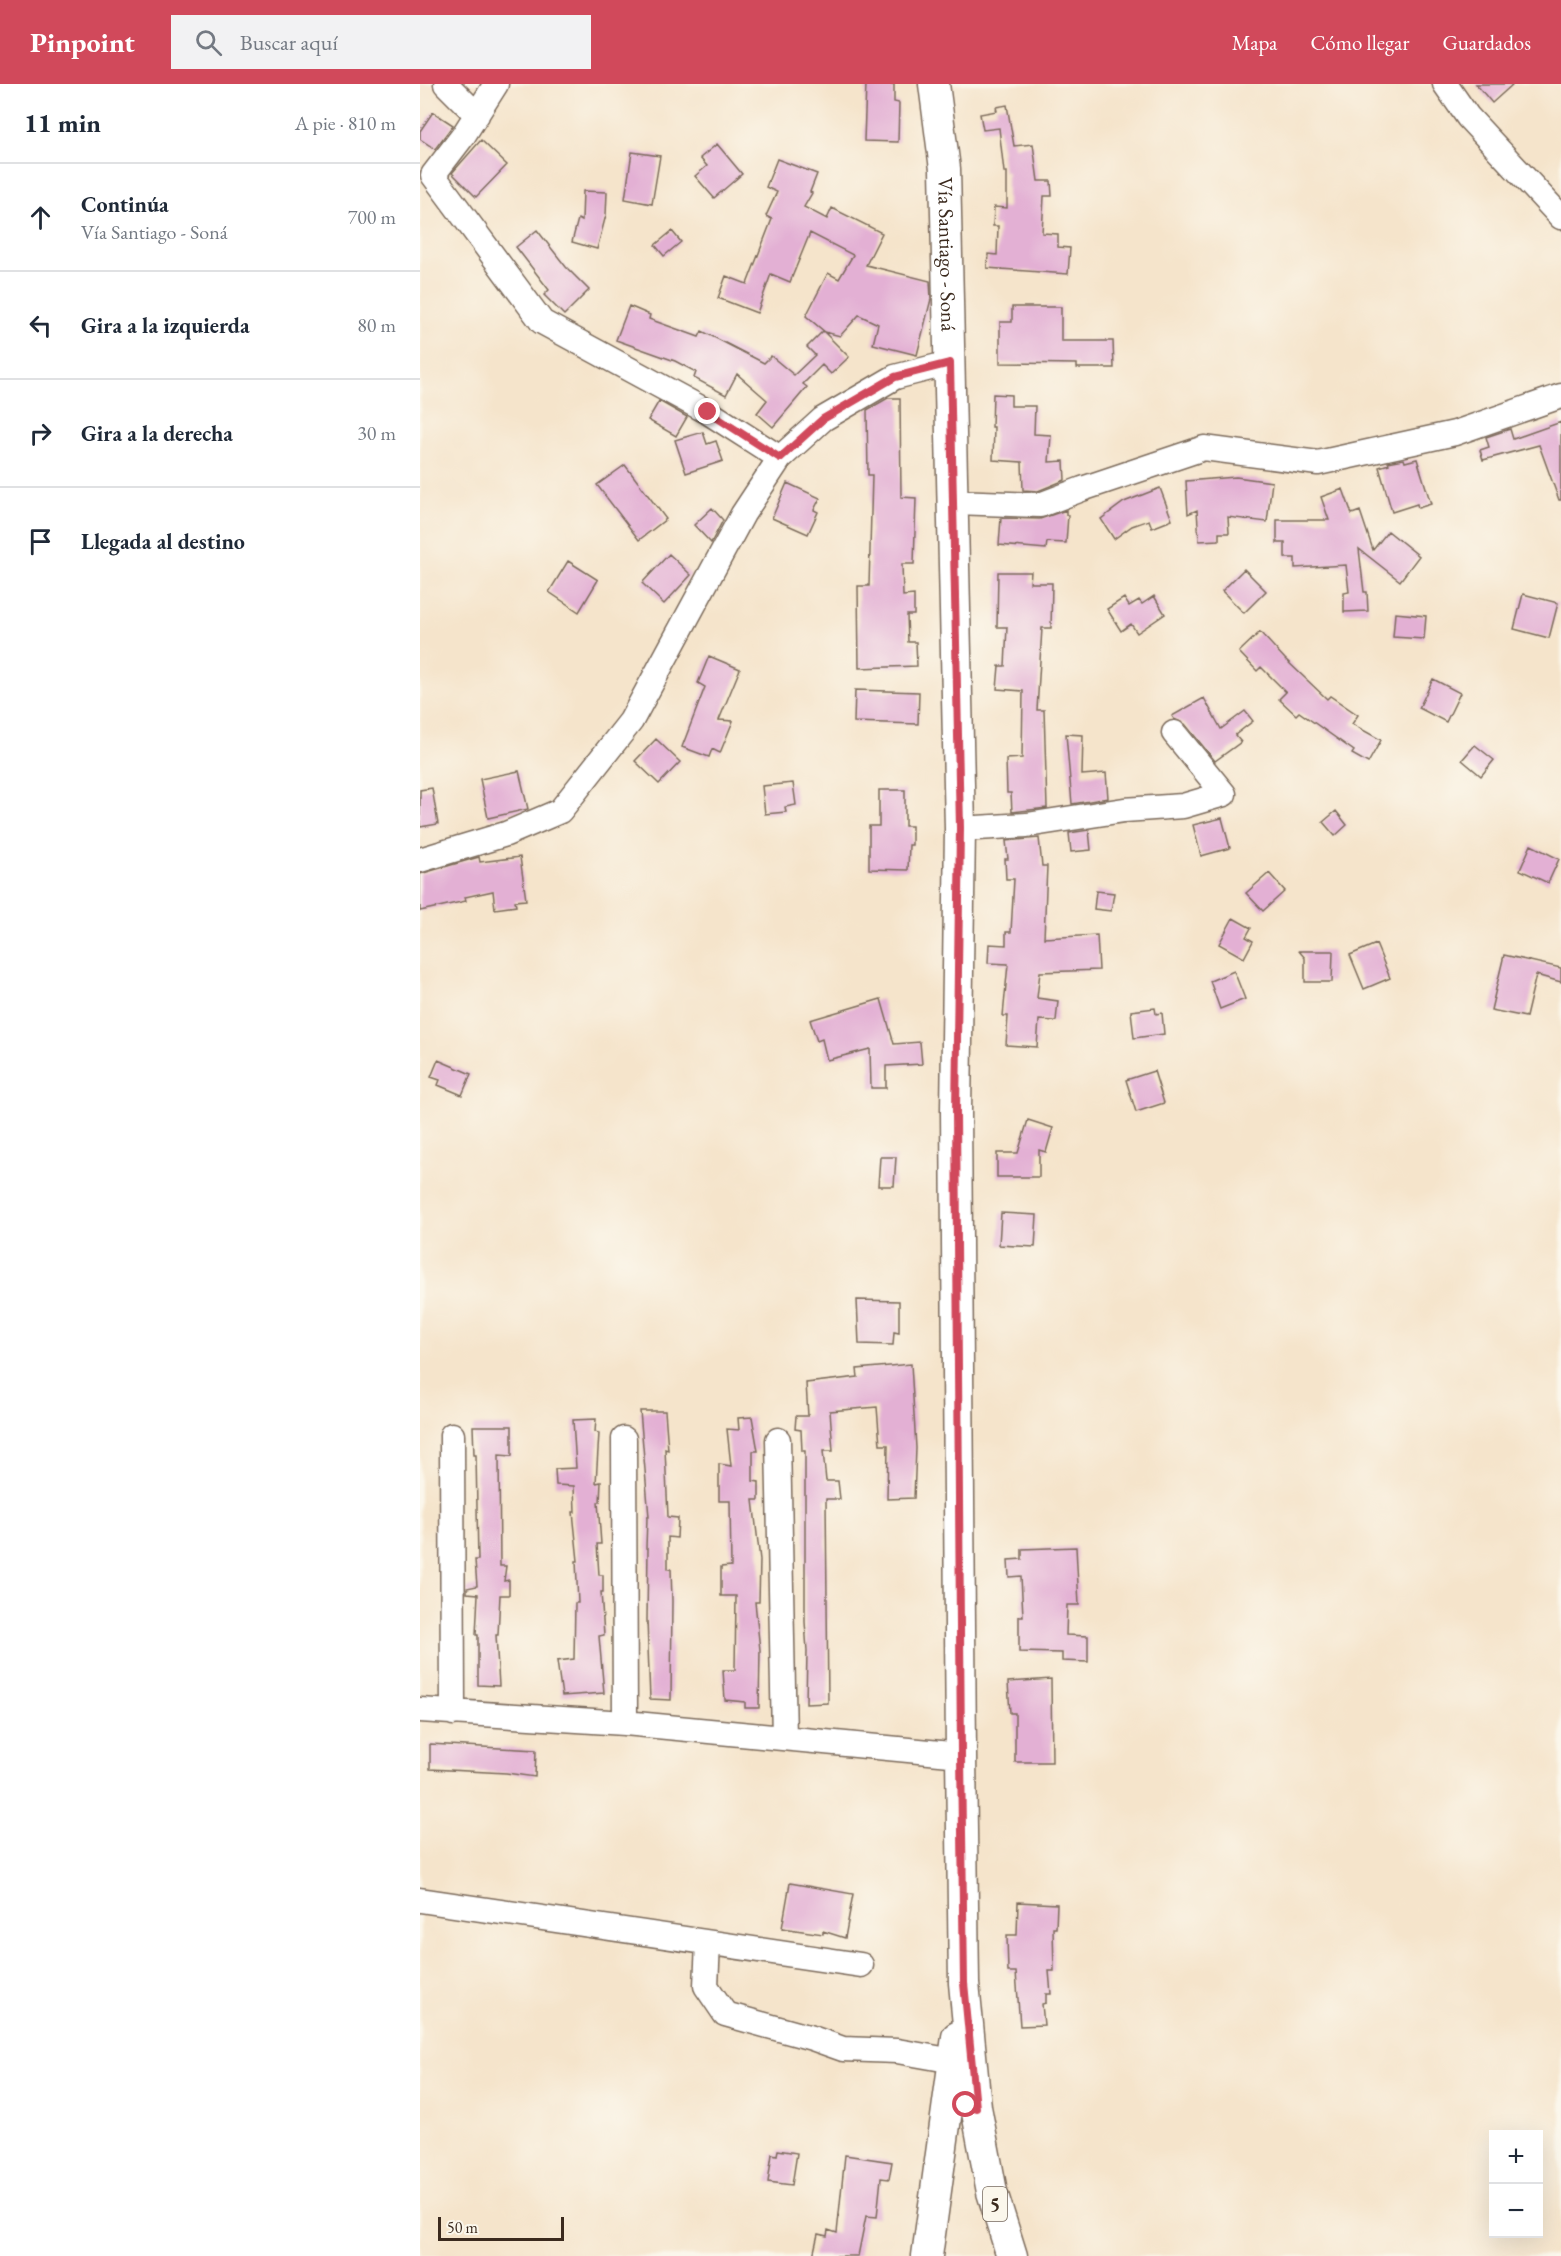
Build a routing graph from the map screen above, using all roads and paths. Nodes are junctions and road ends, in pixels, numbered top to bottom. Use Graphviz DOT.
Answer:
graph roads {
  1 [pos="446,84"];
  2 [pos="496,84"];
  3 [pos="934,84"];
  4 [pos="1445,84"];
  5 [pos="477,114"];
  6 [pos="427,174"];
  7 [pos="1561,217"];
  8 [pos="950,363"];
  9 [pos="1561,396"];
  10 [pos="780,458"];
  11 [pos="954,502"];
  12 [pos="1174,733"];
  13 [pos="960,828"];
  14 [pos="420,860"];
  15 [pos="452,1435"];
  16 [pos="624,1439"];
  17 [pos="778,1440"];
  18 [pos="420,1710"];
  19 [pos="453,1713"];
  20 [pos="625,1724"];
  21 [pos="784,1738"];
  22 [pos="961,1755"];
  23 [pos="420,1900"];
  24 [pos="708,1943"];
  25 [pos="861,1965"];
  26 [pos="964,1983"];
  27 [pos="954,2061"];
  28 [pos="976,2108"];
  29 [pos="947,2115"];
  30 [pos="984,2150"];
  31 [pos="941,2157"];
  32 [pos="927,2256"];
  33 [pos="1012,2256"];
  1 -- 5 [label="street"];
  2 -- 5 [label="street"];
  3 -- 8 [label="main road, Vía Santiago - Soná / 5"];
  4 -- 7 [label="street"];
  5 -- 6 [label="street"];
  6 -- 10 [label="street"];
  8 -- 10 [label="street"];
  8 -- 11 [label="main road, Vía Santiago - Soná / 5"];
  9 -- 11 [label="street"];
  10 -- 14 [label="street"];
  11 -- 13 [label="main road, Vía Santiago - Soná / 5"];
  12 -- 13 [label="street"];
  13 -- 22 [label="main road, Vía Santiago - Soná / 5"];
  15 -- 19 [label="street"];
  16 -- 20 [label="street"];
  17 -- 21 [label="street"];
  18 -- 19 [label="street"];
  19 -- 20 [label="street"];
  20 -- 21 [label="street"];
  21 -- 22 [label="street"];
  22 -- 26 [label="main road, Vía Santiago - Soná / 5"];
  23 -- 24 [label="street"];
  24 -- 25 [label="street"];
  24 -- 27 [label="street"];
  26 -- 27 [label="main road"];
  26 -- 28 [label="main road, Vía Santiago - Soná / 5"];
  27 -- 29 [label="main road"];
  28 -- 29 [label="main road"];
  28 -- 30 [label="main road, Vía Santiago - Soná / 5"];
  29 -- 31 [label="main road"];
  30 -- 31 [label="main road"];
  30 -- 33 [label="main road, Vía Santiago - Soná / 5"];
  31 -- 32 [label="main road"];
}
